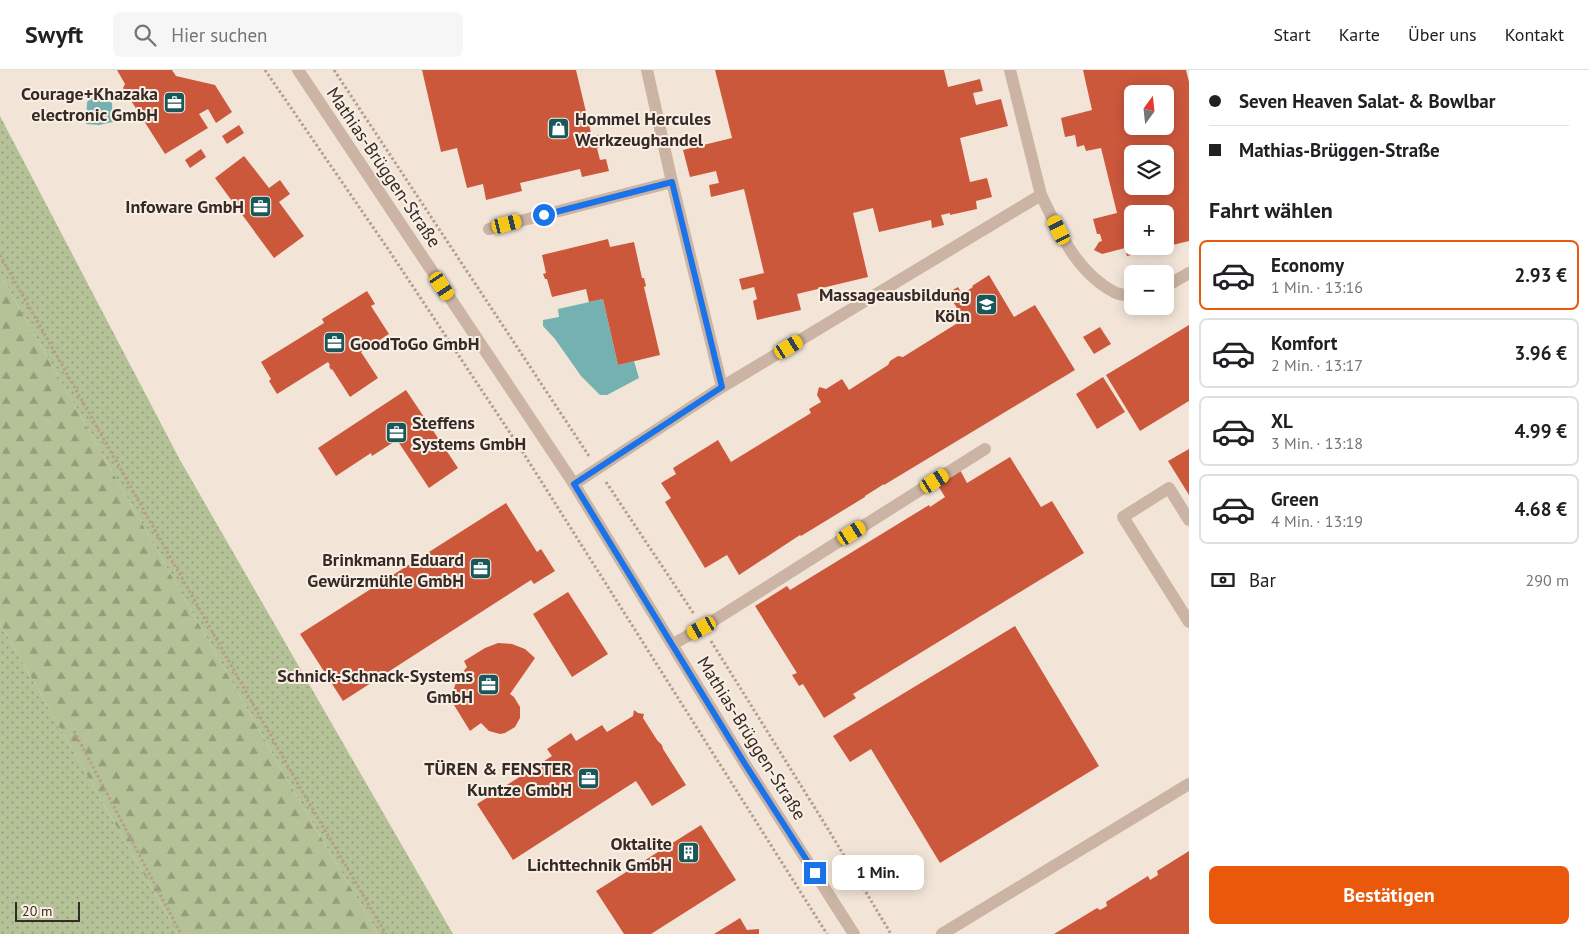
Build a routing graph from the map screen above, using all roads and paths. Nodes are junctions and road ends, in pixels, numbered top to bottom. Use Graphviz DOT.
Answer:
graph roads {
  1 [pos="265,70"];
  2 [pos="298,70"];
  3 [pos="334,70"];
  4 [pos="647,70"];
  5 [pos="1010,70"];
  6 [pos="672,182"];
  7 [pos="1041,195"];
  8 [pos="489,229"];
  9 [pos="0,255"];
  10 [pos="1189,273"];
  11 [pos="1174,282"];
  12 [pos="1124,295"];
  13 [pos="722,387"];
  14 [pos="985,449"];
  15 [pos="598,468"];
  16 [pos="574,484"];
  17 [pos="1189,520"];
  18 [pos="1189,622"];
  19 [pos="702,628"];
  20 [pos="673,644"];
  21 [pos="74,731"];
  22 [pos="1189,784"];
  23 [pos="180,934"];
  24 [pos="386,934"];
  25 [pos="827,934"];
  26 [pos="854,934"];
  27 [pos="891,934"];
  28 [pos="942,934"];
  1 -- 25 [label="path"];
  2 -- 16 [label="street, Mathias-Brüggen-Straße"];
  3 -- 15 [label="path"];
  4 -- 6 [label="street"];
  5 -- 7 [label="street"];
  6 -- 8 [label="street"];
  6 -- 13 [label="street"];
  7 -- 12 [label="street"];
  7 -- 13 [label="street"];
  9 -- 24 [label="path"];
  10 -- 11 [label="street"];
  13 -- 15 [label="street"];
  14 -- 19 [label="street"];
  15 -- 16 [label="street"];
  15 -- 19 [label="path"];
  16 -- 20 [label="street, Mathias-Brüggen-Straße"];
  17 -- 18 [label="street"];
  19 -- 20 [label="street"];
  19 -- 27 [label="path"];
  20 -- 26 [label="street, Mathias-Brüggen-Straße"];
  21 -- 23 [label="path"];
  22 -- 28 [label="street"];
}
